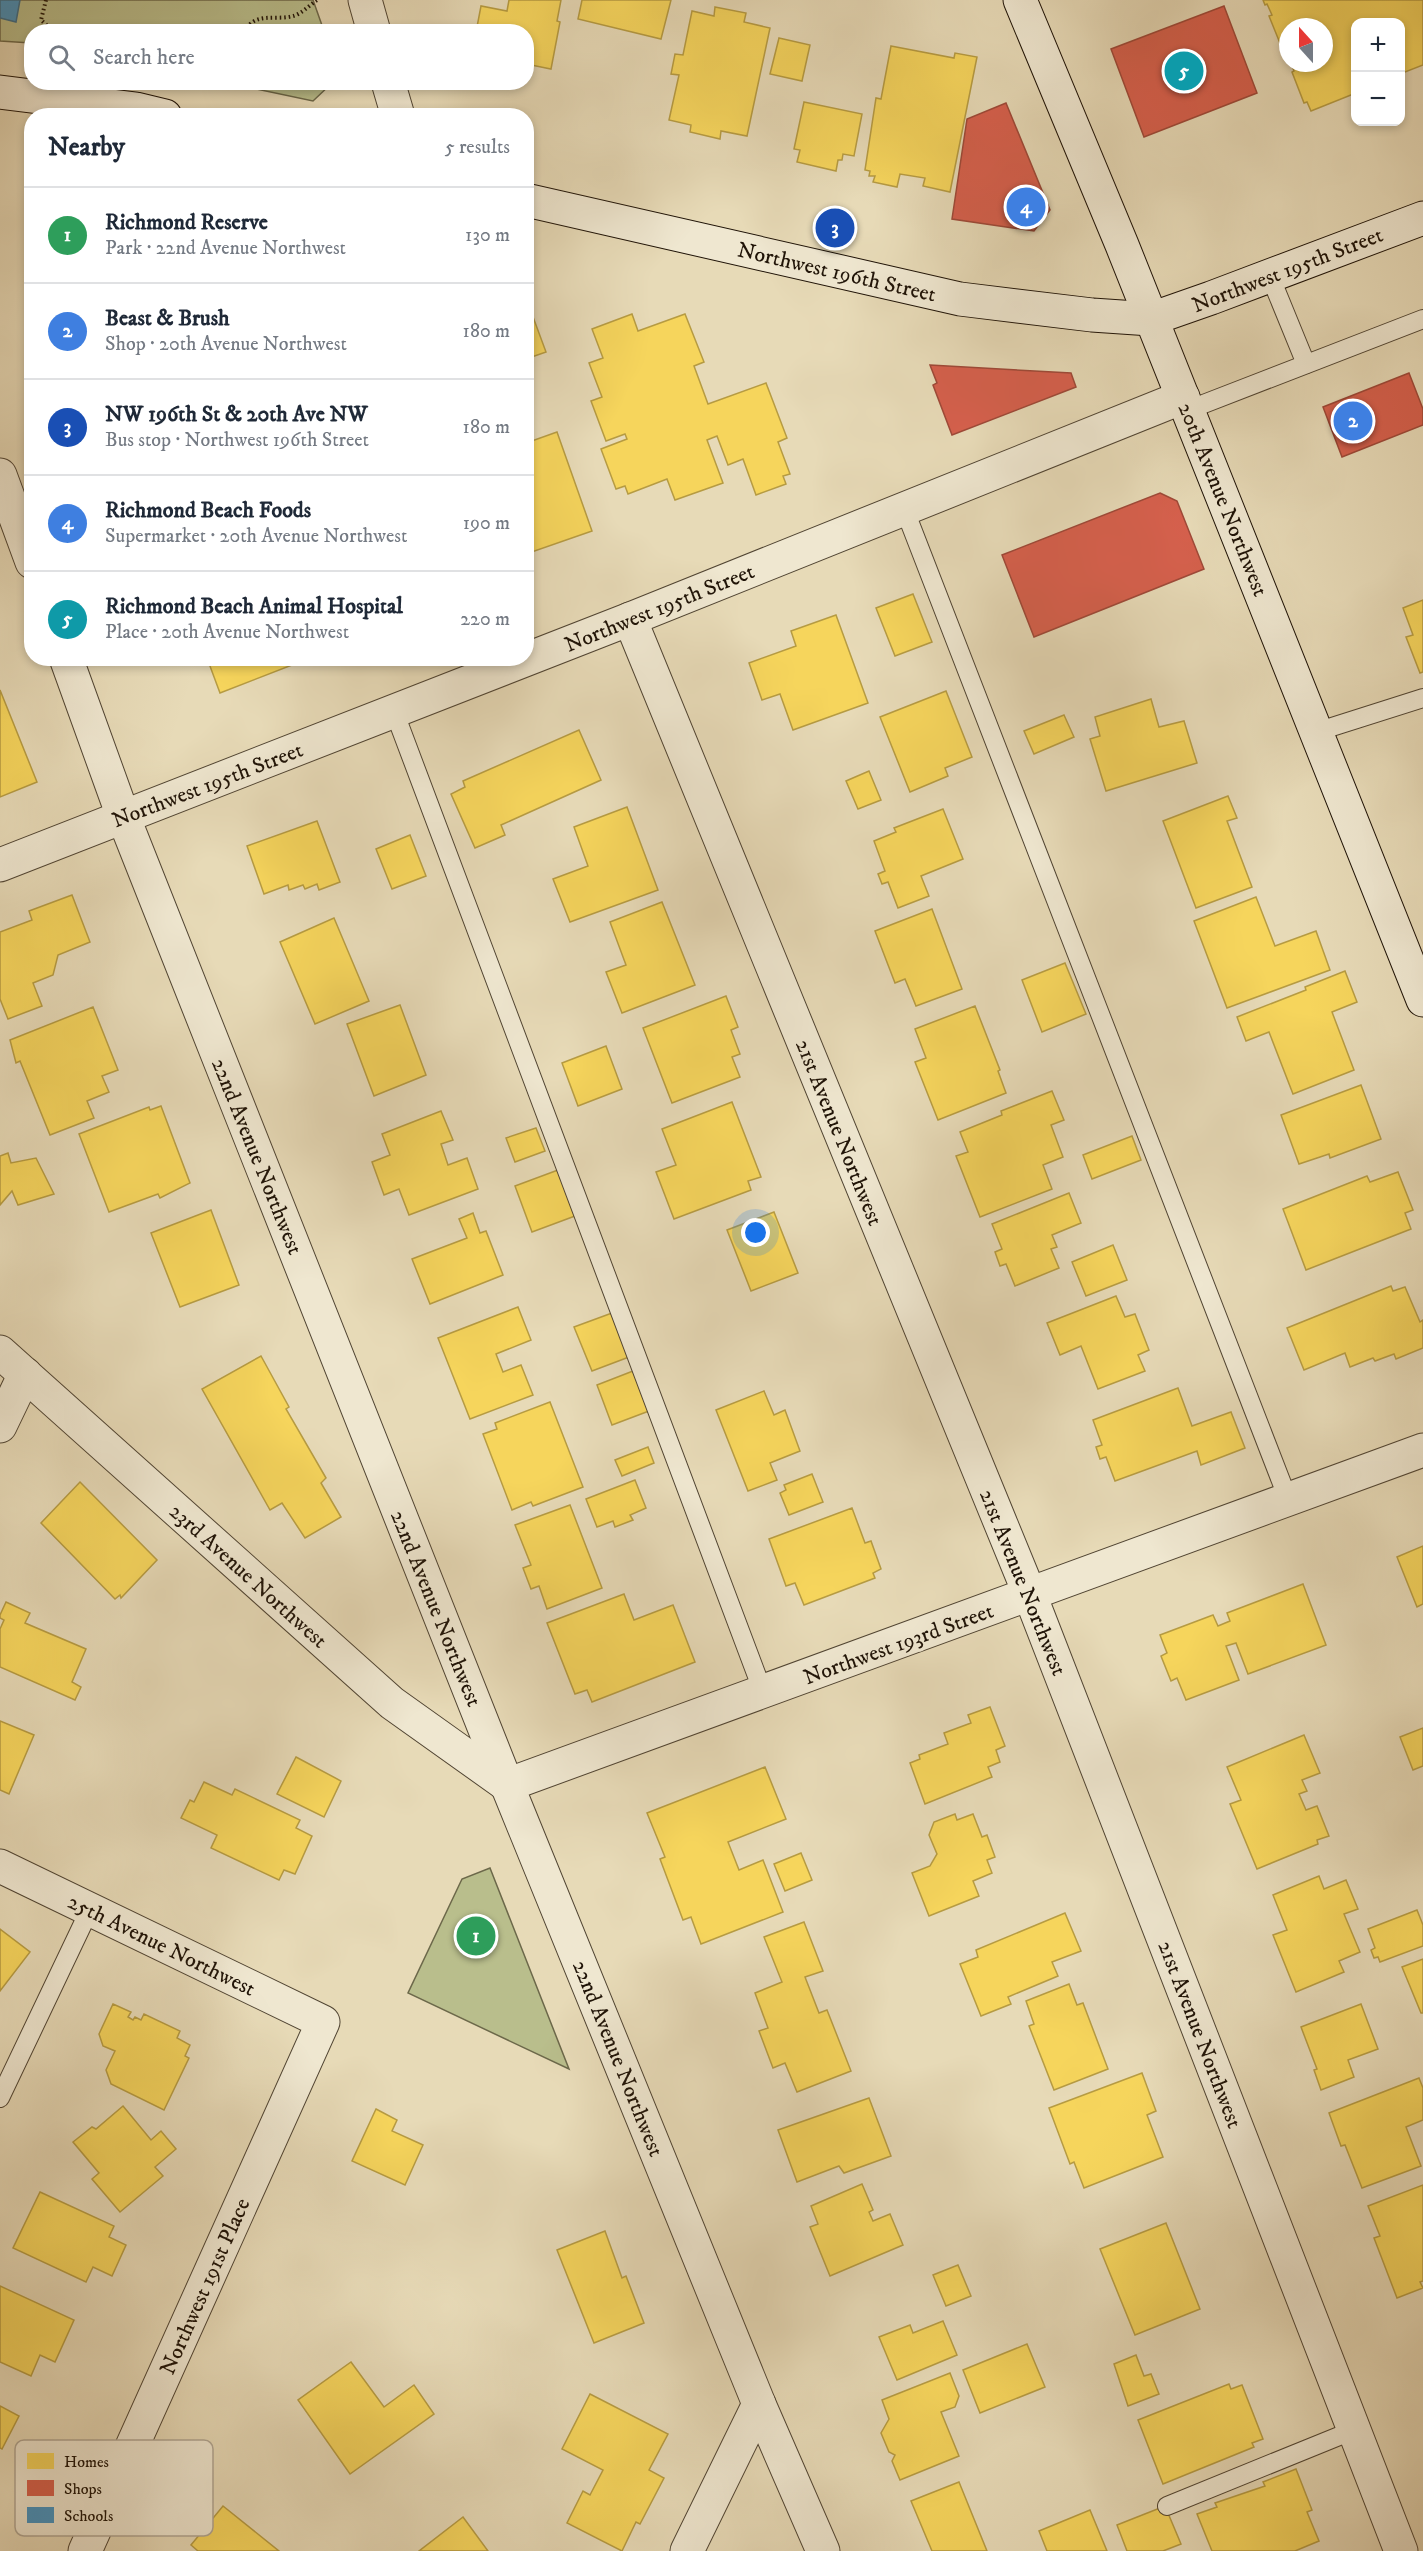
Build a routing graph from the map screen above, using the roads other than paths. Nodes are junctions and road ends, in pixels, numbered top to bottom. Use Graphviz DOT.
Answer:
graph roads {
  1 [pos="365,0"];
  2 [pos="1020,0"];
  3 [pos="372,24"];
  4 [pos="390,90"];
  5 [pos="0,92"];
  6 [pos="128,108"];
  7 [pos="396,108"];
  8 [pos="534,202"];
  9 [pos="1423,218"];
  10 [pos="1270,276"];
  11 [pos="1151,319"];
  12 [pos="1423,319"];
  13 [pos="1306,364"];
  14 [pos="1185,403"];
  15 [pos="0,475"];
  16 [pos="904,508"];
  17 [pos="24,540"];
  18 [pos="630,619"];
  19 [pos="534,650"];
  20 [pos="69,666"];
  21 [pos="476,668"];
  22 [pos="1423,698"];
  23 [pos="394,711"];
  24 [pos="1316,732"];
  25 [pos="123,816"];
  26 [pos="0,865"];
  27 [pos="1423,1000"];
  28 [pos="0,1352"];
  29 [pos="25,1374"];
  30 [pos="0,1426"];
  31 [pos="1423,1449"];
  32 [pos="1288,1499"];
  33 [pos="1030,1595"];
  34 [pos="763,1692"];
  35 [pos="507,1785"];
  36 [pos="0,1866"];
  37 [pos="90,1909"];
  38 [pos="323,2022"];
  39 [pos="0,2098"];
  40 [pos="759,2404"];
  41 [pos="1354,2430"];
  42 [pos="135,2440"];
  43 [pos="1167,2506"];
  44 [pos="92,2536"];
  45 [pos="85,2551"];
  46 [pos="687,2551"];
  47 [pos="823,2551"];
  48 [pos="1401,2551"];
  1 -- 3 [label="street"];
  2 -- 11 [label="street, 20th Avenue Northwest"];
  4 -- 7 [label="street"];
  5 -- 6 [label="street"];
  8 -- 11 [label="street, Northwest 196th Street"];
  9 -- 10 [label="street, Northwest 195th Street"];
  10 -- 11 [label="street, Northwest 195th Street"];
  10 -- 13 [label="lane"];
  11 -- 14 [label="street, 20th Avenue Northwest"];
  12 -- 13 [label="lane"];
  13 -- 14 [label="lane"];
  14 -- 16 [label="street, Northwest 195th Street"];
  14 -- 24 [label="street, 20th Avenue Northwest"];
  15 -- 17 [label="street"];
  16 -- 18 [label="street, Northwest 195th Street"];
  16 -- 32 [label="lane"];
  18 -- 19 [label="street, Northwest 195th Street"];
  18 -- 33 [label="street, 21st Avenue Northwest"];
  20 -- 25 [label="street, 22nd Avenue Northwest"];
  21 -- 23 [label="street, Northwest 195th Street"];
  22 -- 24 [label="lane"];
  23 -- 25 [label="street, Northwest 195th Street"];
  23 -- 34 [label="lane"];
  24 -- 27 [label="street, 20th Avenue Northwest"];
  25 -- 26 [label="street, Northwest 195th Street"];
  25 -- 35 [label="street, 22nd Avenue Northwest"];
  28 -- 29 [label="street, 23rd Avenue Northwest"];
  29 -- 30 [label="street"];
  29 -- 35 [label="street, 23rd Avenue Northwest"];
  31 -- 32 [label="street, Northwest 193rd Street"];
  32 -- 33 [label="street, Northwest 193rd Street"];
  33 -- 34 [label="street, Northwest 193rd Street"];
  33 -- 41 [label="street, 21st Avenue Northwest"];
  34 -- 35 [label="street, Northwest 193rd Street"];
  35 -- 40 [label="street, 22nd Avenue Northwest"];
  36 -- 37 [label="street, 25th Avenue Northwest"];
  37 -- 38 [label="street, 25th Avenue Northwest"];
  37 -- 39 [label="lane"];
  38 -- 42 [label="street, Northwest 191st Place"];
  40 -- 46 [label="street"];
  40 -- 47 [label="street, 22nd Avenue Northwest"];
  41 -- 43 [label="lane"];
  41 -- 48 [label="street, 21st Avenue Northwest"];
  44 -- 45 [label="street, Northwest 191st Place"];
}
